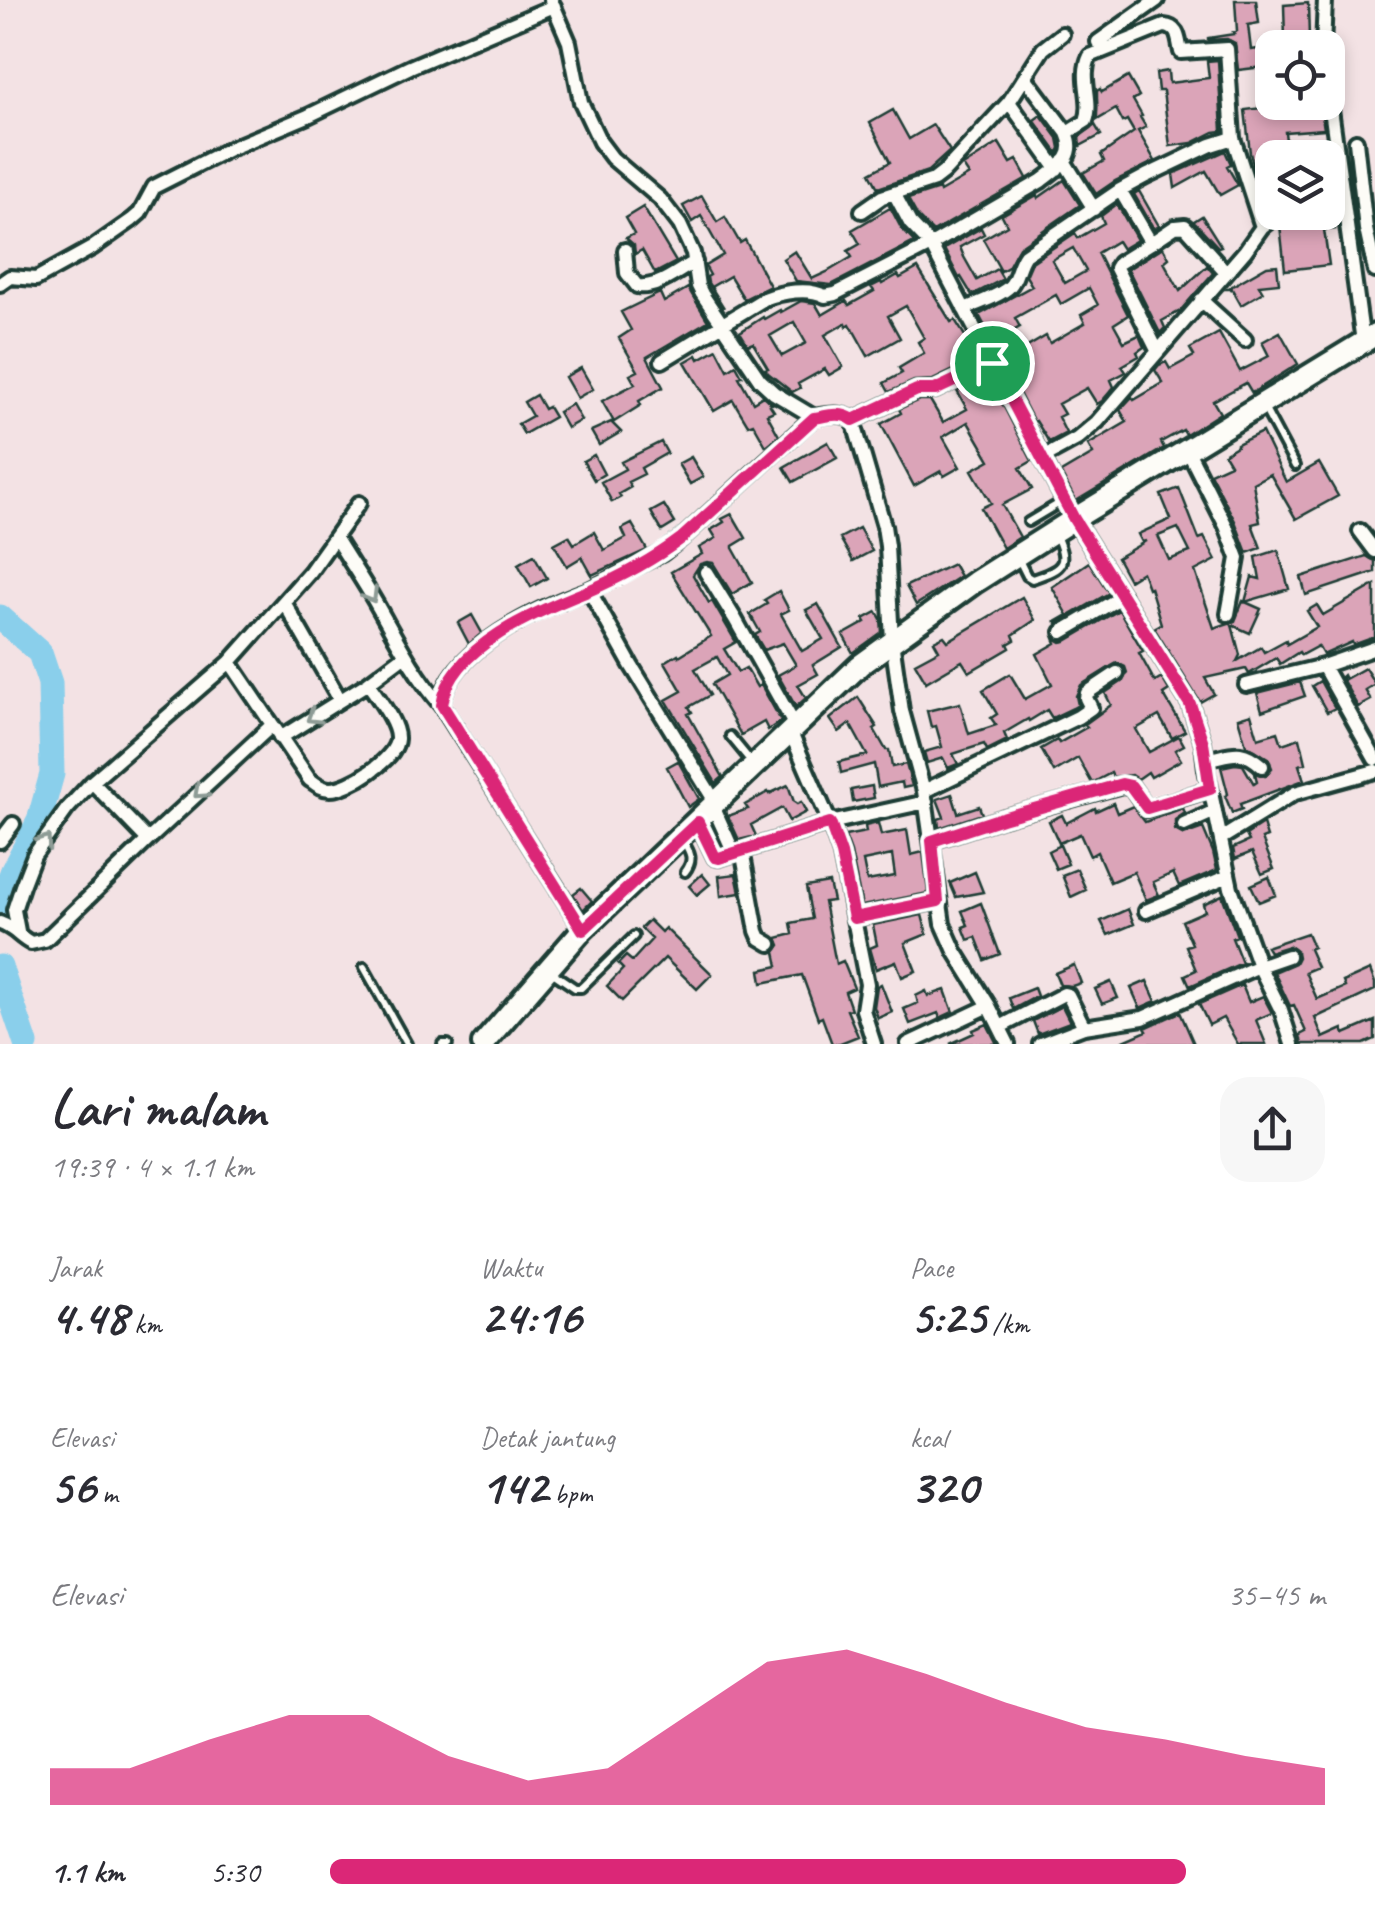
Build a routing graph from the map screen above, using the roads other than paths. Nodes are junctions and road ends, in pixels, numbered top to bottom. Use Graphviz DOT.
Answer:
graph roads {
  1 [pos="1157,0"];
  2 [pos="1324,0"];
  3 [pos="553,3"];
  4 [pos="1323,30"];
  5 [pos="1062,34"];
  6 [pos="1098,42"];
  7 [pos="1025,78"];
  8 [pos="1009,102"];
  9 [pos="1067,132"];
  10 [pos="1233,138"];
  11 [pos="1356,141"];
  12 [pos="1061,165"];
  13 [pos="1120,190"];
  14 [pos="894,193"];
  15 [pos="1094,209"];
  16 [pos="862,210"];
  17 [pos="1345,227"];
  18 [pos="1260,230"];
  19 [pos="1366,230"];
  20 [pos="1258,232"];
  21 [pos="1347,234"];
  22 [pos="1151,244"];
  23 [pos="931,245"];
  24 [pos="625,250"];
  25 [pos="695,262"];
  26 [pos="1226,272"];
  27 [pos="1375,272"];
  28 [pos="0,284"];
  29 [pos="1201,300"];
  30 [pos="964,309"];
  31 [pos="720,324"];
  32 [pos="1369,339"];
  33 [pos="1246,340"];
  34 [pos="1158,350"];
  35 [pos="662,360"];
  36 [pos="992,363"];
  37 [pos="1263,406"];
  38 [pos="814,418"];
  39 [pos="853,420"];
  40 [pos="1188,451"];
  41 [pos="1042,458"];
  42 [pos="1295,466"];
  43 [pos="359,503"];
  44 [pos="1070,510"];
  45 [pos="1028,522"];
  46 [pos="1054,532"];
  47 [pos="1360,532"];
  48 [pos="335,537"];
  49 [pos="1375,551"];
  50 [pos="1016,556"];
  51 [pos="706,572"];
  52 [pos="589,590"];
  53 [pos="1123,596"];
  54 [pos="284,602"];
  55 [pos="1228,614"];
  56 [pos="1062,632"];
  57 [pos="892,641"];
  58 [pos="1375,648"];
  59 [pos="404,656"];
  60 [pos="230,662"];
  61 [pos="1322,666"];
  62 [pos="1117,673"];
  63 [pos="368,683"];
  64 [pos="1246,684"];
  65 [pos="432,694"];
  66 [pos="340,700"];
  67 [pos="793,729"];
  68 [pos="276,732"];
  69 [pos="730,736"];
  70 [pos="1375,759"];
  71 [pos="1204,760"];
  72 [pos="754,765"];
  73 [pos="1262,766"];
  74 [pos="1375,772"];
  75 [pos="92,782"];
  76 [pos="1210,789"];
  77 [pos="925,796"];
  78 [pos="715,804"];
  79 [pos="1215,811"];
  80 [pos="698,822"];
  81 [pos="830,823"];
  82 [pos="14,824"];
  83 [pos="1184,826"];
  84 [pos="682,838"];
  85 [pos="1222,838"];
  86 [pos="148,840"];
  87 [pos="0,841"];
  88 [pos="932,841"];
  89 [pos="738,852"];
  90 [pos="685,872"];
  91 [pos="1228,876"];
  92 [pos="938,901"];
  93 [pos="1146,912"];
  94 [pos="854,918"];
  95 [pos="9,927"];
  96 [pos="583,930"];
  97 [pos="634,936"];
  98 [pos="770,944"];
  99 [pos="1288,956"];
  100 [pos="1258,966"];
  101 [pos="364,967"];
  102 [pos="549,970"];
  103 [pos="989,1006"];
  104 [pos="1000,1026"];
  105 [pos="1084,1027"];
  106 [pos="407,1044"];
  107 [pos="483,1044"];
  108 [pos="874,1044"];
  109 [pos="908,1044"];
  110 [pos="1008,1044"];
  111 [pos="1040,1044"];
  112 [pos="1292,1044"];
  1 -- 6 [label="street"];
  2 -- 4 [label="street"];
  3 -- 25 [label="street"];
  3 -- 28 [label="street"];
  5 -- 7 [label="street"];
  7 -- 8 [label="street"];
  7 -- 9 [label="street"];
  8 -- 12 [label="street"];
  8 -- 14 [label="street"];
  9 -- 10 [label="street"];
  9 -- 12 [label="street"];
  10 -- 13 [label="street"];
  10 -- 20 [label="street"];
  11 -- 19 [label="street"];
  12 -- 15 [label="street"];
  12 -- 23 [label="street"];
  13 -- 15 [label="street"];
  13 -- 22 [label="street"];
  14 -- 16 [label="street"];
  14 -- 23 [label="street"];
  15 -- 30 [label="street"];
  17 -- 21 [label="street"];
  18 -- 20 [label="street"];
  19 -- 21 [label="street"];
  19 -- 27 [label="street"];
  20 -- 26 [label="street"];
  21 -- 32 [label="street"];
  22 -- 26 [label="street"];
  22 -- 34 [label="street"];
  23 -- 30 [label="street"];
  23 -- 31 [label="street"];
  24 -- 25 [label="street"];
  25 -- 31 [label="street"];
  26 -- 29 [label="street"];
  29 -- 33 [label="street"];
  29 -- 34 [label="street"];
  30 -- 36 [label="street"];
  31 -- 35 [label="street"];
  31 -- 38 [label="street"];
  32 -- 37 [label="main road"];
  34 -- 41 [label="street"];
  36 -- 39 [label="street"];
  36 -- 41 [label="street"];
  37 -- 40 [label="main road"];
  37 -- 42 [label="lane"];
  38 -- 39 [label="street"];
  38 -- 52 [label="street"];
  39 -- 57 [label="street"];
  40 -- 44 [label="main road"];
  40 -- 55 [label="street"];
  41 -- 44 [label="street"];
  43 -- 48 [label="street"];
  44 -- 45 [label="lane"];
  44 -- 46 [label="main road"];
  44 -- 53 [label="street"];
  46 -- 50 [label="main road"];
  46 -- 50 [label="lane"];
  47 -- 49 [label="street"];
  48 -- 54 [label="street"];
  48 -- 59 [label="street, one-way"];
  50 -- 57 [label="main road"];
  51 -- 67 [label="street"];
  52 -- 65 [label="street"];
  52 -- 78 [label="street"];
  53 -- 56 [label="street"];
  53 -- 71 [label="street"];
  54 -- 60 [label="street"];
  54 -- 66 [label="street"];
  57 -- 67 [label="main road"];
  57 -- 77 [label="street"];
  58 -- 61 [label="street"];
  59 -- 63 [label="street"];
  59 -- 65 [label="street"];
  60 -- 68 [label="street"];
  60 -- 75 [label="street"];
  61 -- 64 [label="street"];
  61 -- 70 [label="street"];
  62 -- 77 [label="street"];
  63 -- 66 [label="street"];
  63 -- 68 [label="street"];
  65 -- 96 [label="street"];
  66 -- 68 [label="street, one-way"];
  67 -- 72 [label="main road"];
  67 -- 81 [label="street"];
  68 -- 86 [label="street, one-way"];
  69 -- 72 [label="lane"];
  71 -- 73 [label="street"];
  71 -- 76 [label="street"];
  72 -- 78 [label="main road"];
  74 -- 85 [label="street"];
  75 -- 86 [label="street"];
  95 -- 75 [label="street, one-way"];
  76 -- 79 [label="street"];
  76 -- 88 [label="street"];
  77 -- 81 [label="street"];
  77 -- 88 [label="street"];
  78 -- 80 [label="main road"];
  78 -- 89 [label="street"];
  79 -- 83 [label="street"];
  79 -- 85 [label="street"];
  80 -- 84 [label="main road"];
  80 -- 89 [label="street"];
  81 -- 89 [label="street"];
  81 -- 94 [label="street"];
  82 -- 87 [label="street"];
  84 -- 90 [label="lane"];
  84 -- 96 [label="main road"];
  85 -- 91 [label="street"];
  86 -- 95 [label="street"];
  88 -- 92 [label="street"];
  89 -- 98 [label="street"];
  91 -- 93 [label="street"];
  91 -- 100 [label="street"];
  92 -- 94 [label="street"];
  92 -- 103 [label="street"];
  94 -- 108 [label="street"];
  96 -- 102 [label="main road"];
  97 -- 102 [label="lane"];
  99 -- 100 [label="street"];
  100 -- 105 [label="street"];
  100 -- 112 [label="street"];
  101 -- 106 [label="lane"];
  102 -- 107 [label="main road"];
  103 -- 104 [label="street"];
  103 -- 109 [label="street"];
  104 -- 105 [label="street"];
  104 -- 110 [label="street"];
  105 -- 111 [label="street"];
}
